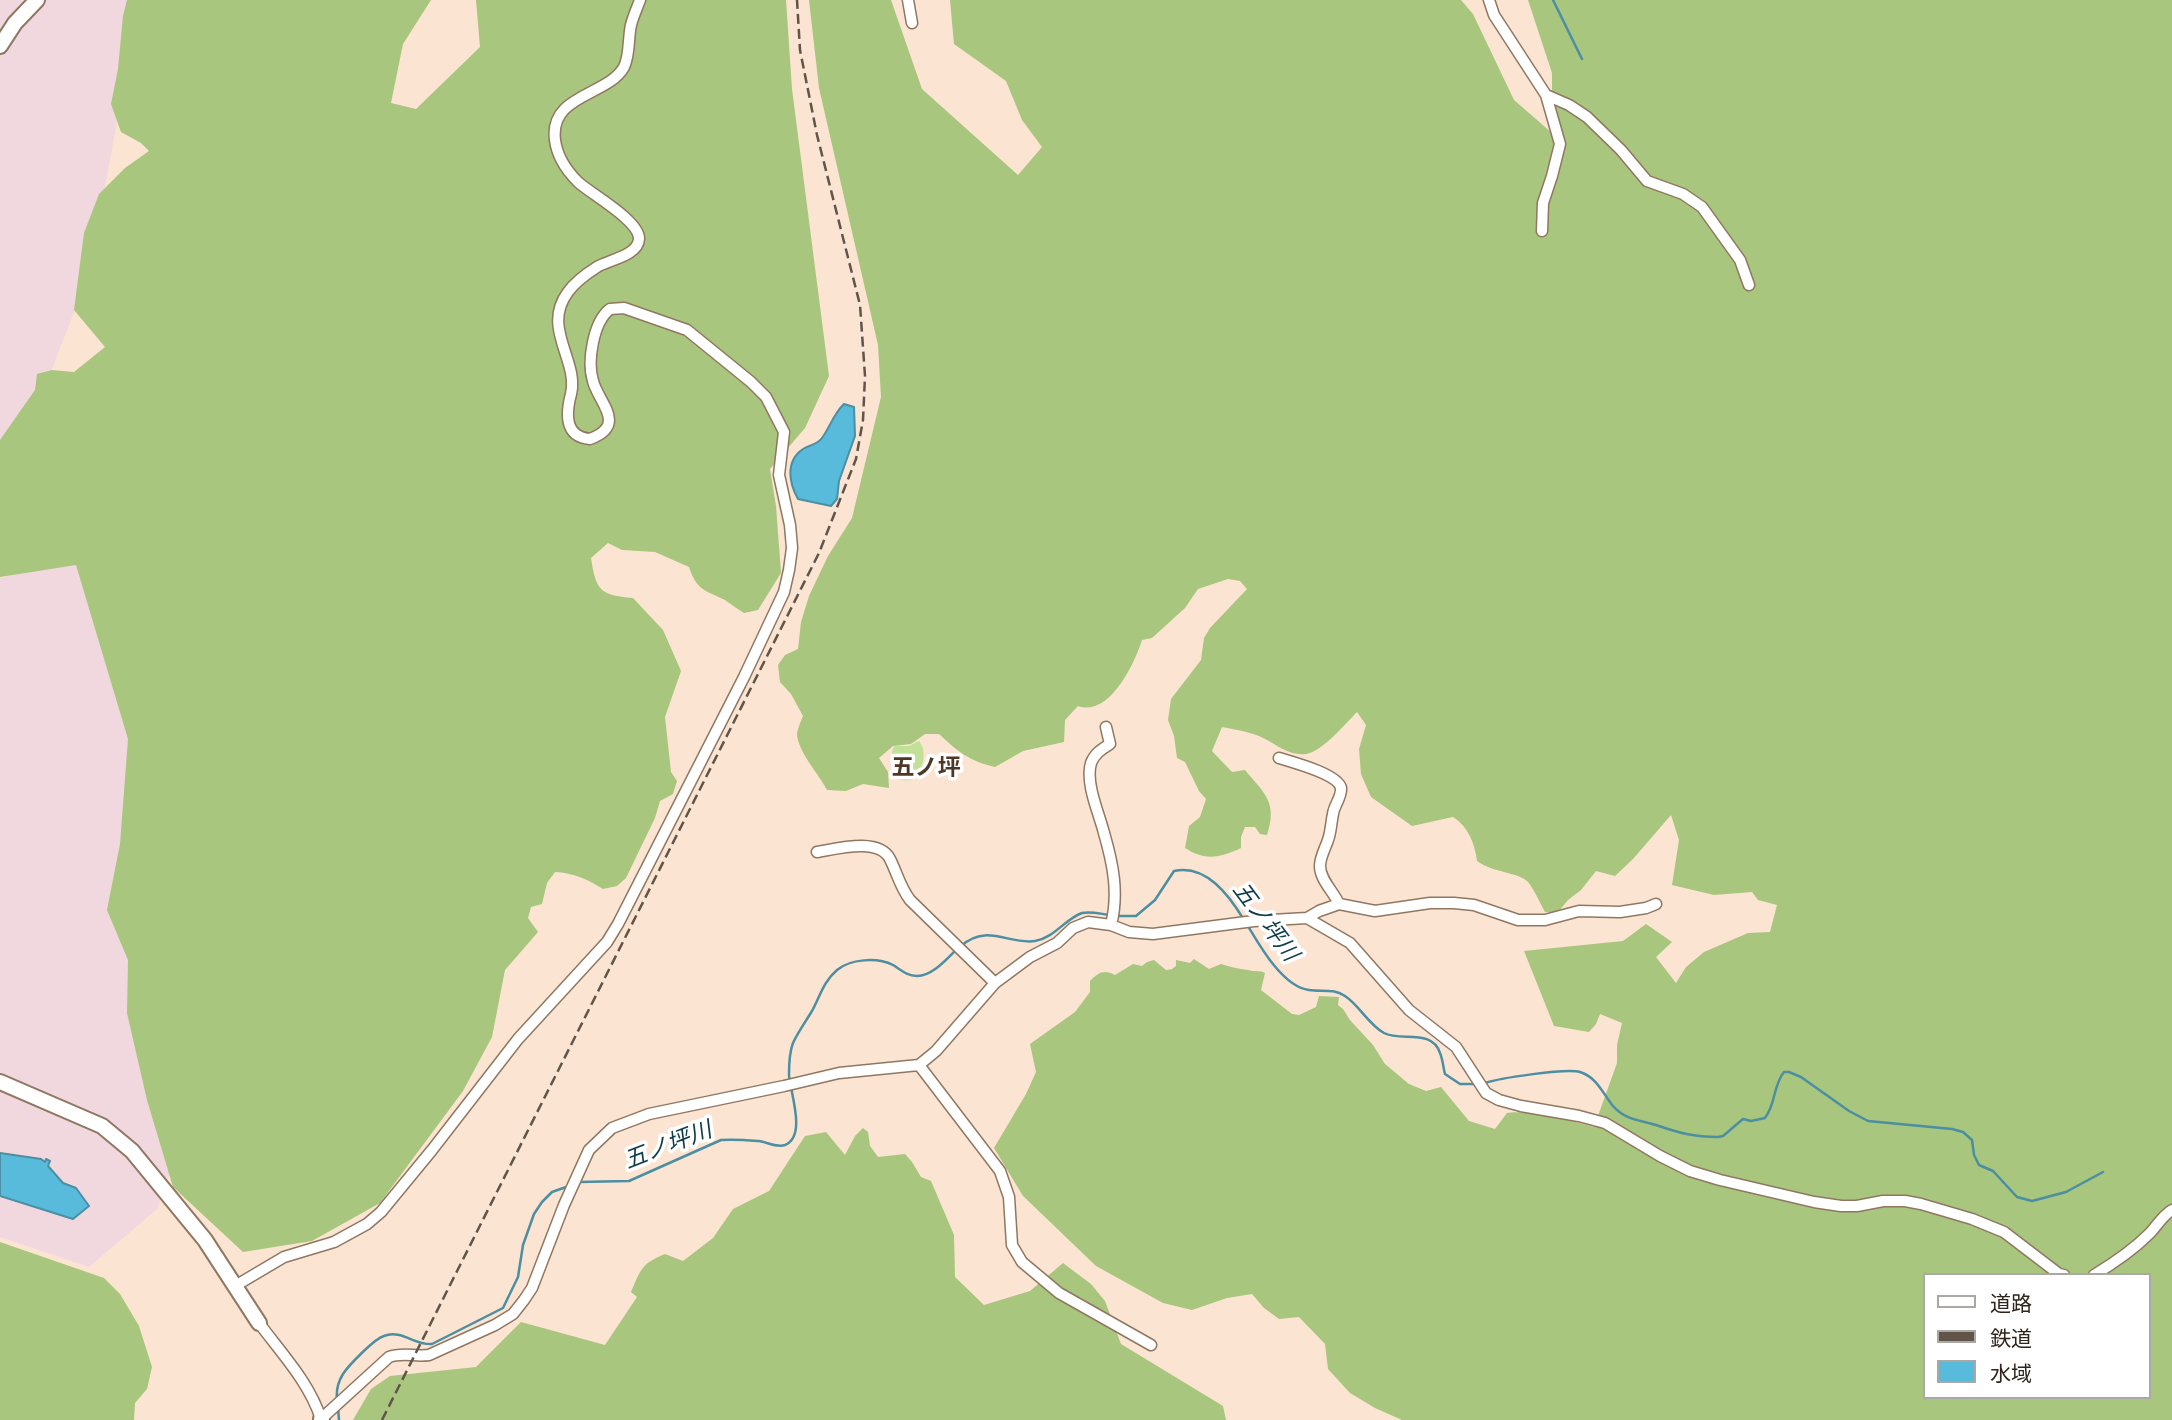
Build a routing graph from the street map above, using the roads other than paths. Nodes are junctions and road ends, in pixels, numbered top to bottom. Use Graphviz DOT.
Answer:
graph roads {
  1 [pos="37,0"];
  2 [pos="640,0"];
  3 [pos="908,0"];
  4 [pos="1489,0"];
  5 [pos="912,23"];
  6 [pos="0,46"];
  7 [pos="1546,95"];
  8 [pos="1542,231"];
  9 [pos="1749,285"];
  10 [pos="1106,727"];
  11 [pos="1279,758"];
  12 [pos="817,852"];
  13 [pos="1339,904"];
  14 [pos="1656,904"];
  15 [pos="1307,918"];
  16 [pos="1111,925"];
  17 [pos="995,983"];
  18 [pos="919,1065"];
  19 [pos="0,1082"];
  20 [pos="2172,1210"];
  21 [pos="2058,1273"];
  22 [pos="2097,1273"];
  23 [pos="235,1286"];
  24 [pos="259,1323"];
  25 [pos="1151,1345"];
  26 [pos="324,1418"];
  1 -- 6 [label="street"];
  2 -- 23 [label="street"];
  3 -- 5 [label="street"];
  4 -- 7 [label="street"];
  7 -- 8 [label="street"];
  7 -- 9 [label="street"];
  10 -- 16 [label="street"];
  11 -- 13 [label="street"];
  12 -- 17 [label="street"];
  13 -- 14 [label="street"];
  13 -- 15 [label="street"];
  15 -- 16 [label="street"];
  15 -- 21 [label="street"];
  16 -- 17 [label="street"];
  17 -- 18 [label="street"];
  18 -- 25 [label="street"];
  18 -- 26 [label="street"];
  19 -- 23 [label="street"];
  20 -- 22 [label="street"];
  23 -- 24 [label="street"];
  24 -- 26 [label="street"];
}
